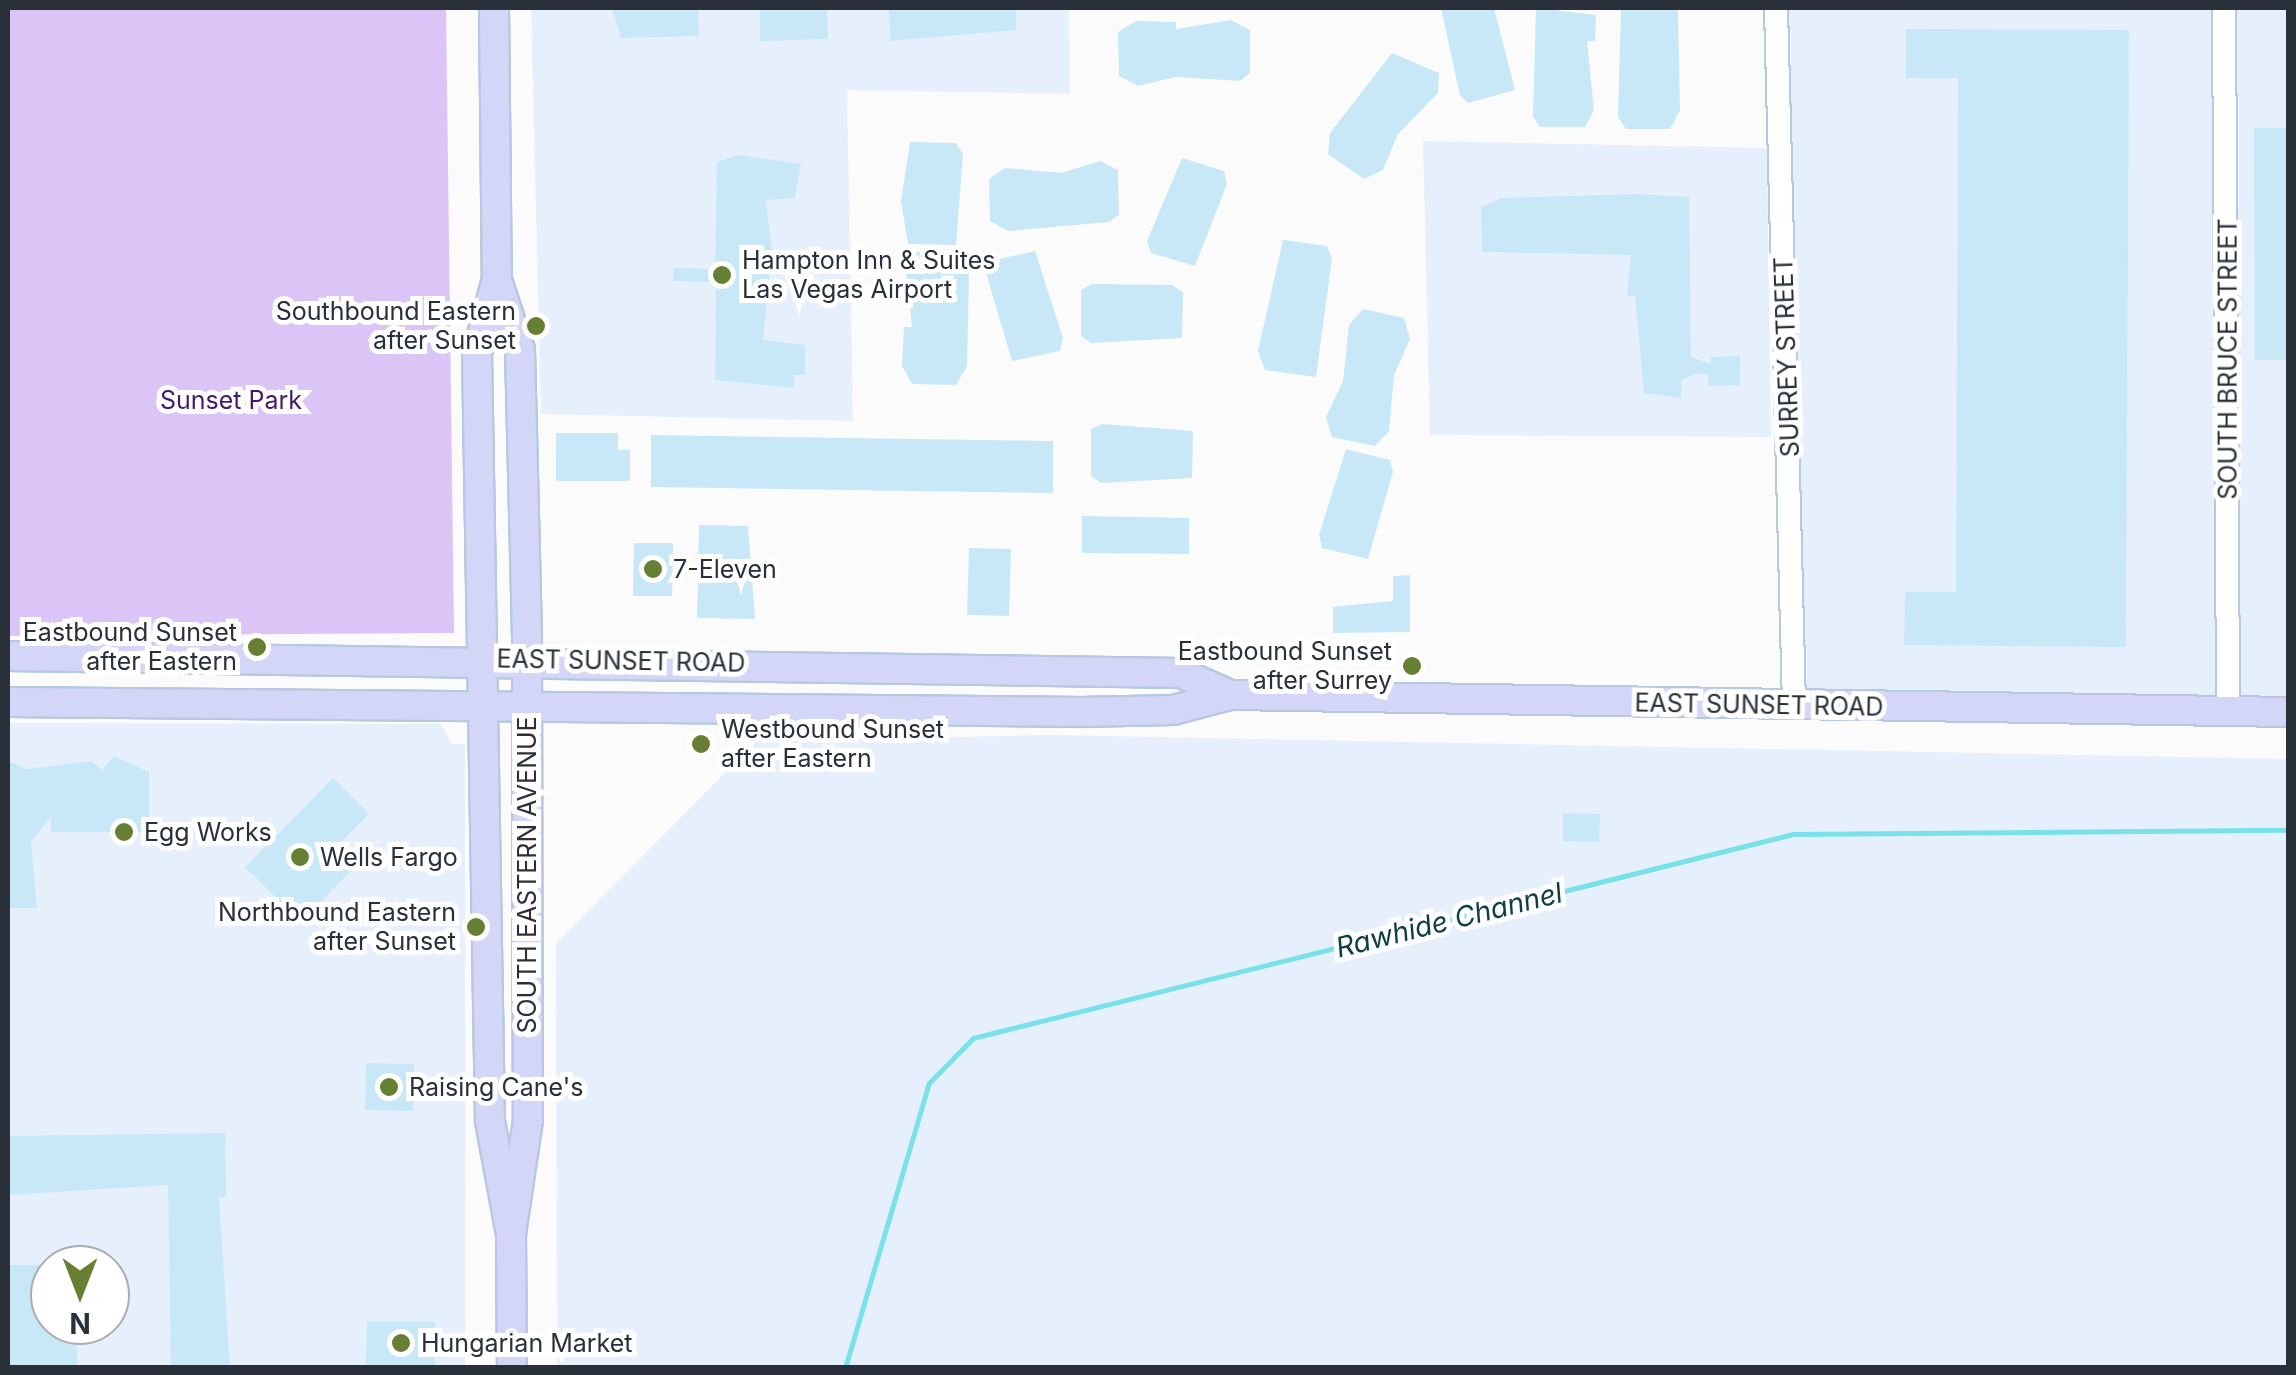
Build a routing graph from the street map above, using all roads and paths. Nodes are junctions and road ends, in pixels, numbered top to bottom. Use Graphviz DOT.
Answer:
graph roads {
  1 [pos="494,8"];
  2 [pos="1776,8"];
  3 [pos="2224,8"];
  4 [pos="497,278"];
  5 [pos="8,656"];
  6 [pos="484,658"];
  7 [pos="527,659"];
  8 [pos="1230,695"];
  9 [pos="8,702"];
  10 [pos="485,704"];
  11 [pos="527,706"];
  12 [pos="1794,706"];
  13 [pos="2228,712"];
  14 [pos="2288,712"];
  15 [pos="511,1234"];
  16 [pos="512,1368"];
  1 -- 4 [label="main road, SOUTH EASTERN AVENUE"];
  2 -- 12 [label="street, SURREY STREET"];
  3 -- 13 [label="street, SOUTH BRUCE STREET"];
  4 -- 6 [label="main road, SOUTH EASTERN AVENUE"];
  4 -- 7 [label="main road, SOUTH EASTERN AVENUE"];
  5 -- 6 [label="main road, EAST SUNSET ROAD"];
  6 -- 7 [label="main road, EAST SUNSET ROAD"];
  6 -- 10 [label="main road, SOUTH EASTERN AVENUE"];
  7 -- 8 [label="main road, EAST SUNSET ROAD"];
  7 -- 11 [label="main road, SOUTH EASTERN AVENUE"];
  8 -- 11 [label="main road, EAST SUNSET ROAD"];
  8 -- 12 [label="main road, EAST SUNSET ROAD"];
  9 -- 10 [label="main road, EAST SUNSET ROAD"];
  10 -- 11 [label="main road, EAST SUNSET ROAD"];
  10 -- 15 [label="main road, SOUTH EASTERN AVENUE"];
  11 -- 15 [label="main road, SOUTH EASTERN AVENUE"];
  12 -- 13 [label="main road, EAST SUNSET ROAD"];
  13 -- 14 [label="main road, EAST SUNSET ROAD"];
  15 -- 16 [label="main road, SOUTH EASTERN AVENUE"];
}
